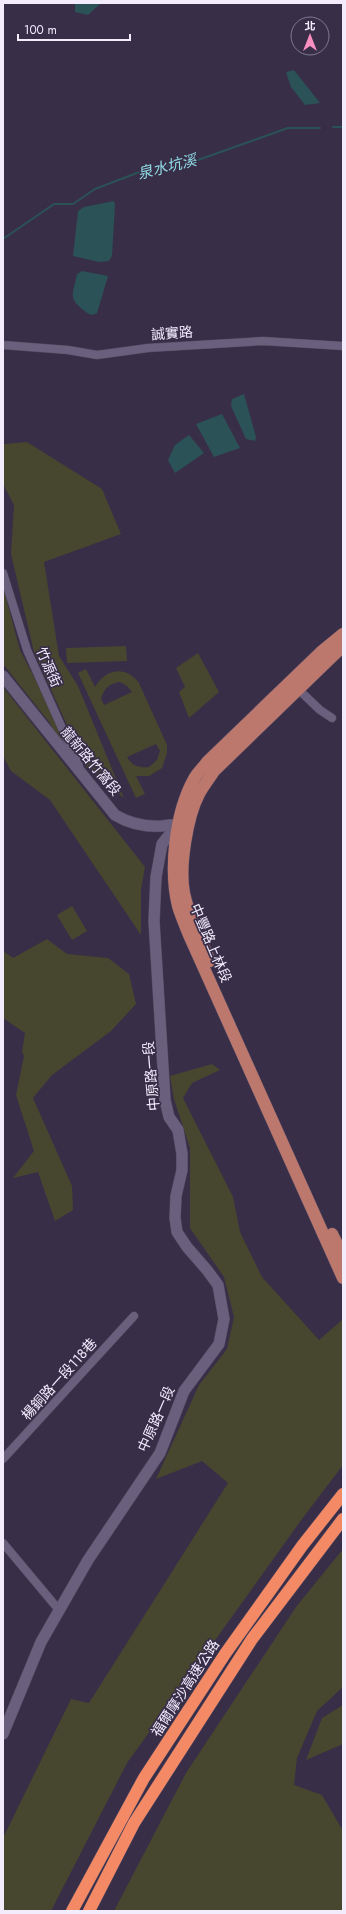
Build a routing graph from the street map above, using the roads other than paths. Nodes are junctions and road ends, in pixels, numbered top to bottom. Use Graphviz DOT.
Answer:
graph roads {
  1 [pos="3,345"];
  2 [pos="343,346"];
  3 [pos="3,573"];
  4 [pos="343,634"];
  5 [pos="343,646"];
  6 [pos="3,676"];
  7 [pos="299,690"];
  8 [pos="332,718"];
  9 [pos="80,769"];
  10 [pos="183,825"];
  11 [pos="340,1248"];
  12 [pos="343,1278"];
  13 [pos="134,1316"];
  14 [pos="3,1459"];
  15 [pos="343,1494"];
  16 [pos="343,1519"];
  17 [pos="3,1543"];
  18 [pos="59,1610"];
  19 [pos="3,1734"];
  20 [pos="72,1911"];
  21 [pos="89,1911"];
  1 -- 2 [label="street, 誠實路"];
  3 -- 9 [label="street, 竹源街"];
  4 -- 10 [label="main road, 中豐路上林段"];
  5 -- 7 [label="main road, 中豐路上林段"];
  6 -- 9 [label="street, 龍新路竹窩段"];
  7 -- 8 [label="street"];
  7 -- 10 [label="main road, 中豐路上林段"];
  9 -- 10 [label="street, 龍新路竹窩段"];
  10 -- 11 [label="main road, 中豐路上林段"];
  10 -- 18 [label="street, 中原路一段"];
  11 -- 12 [label="main road, 中豐路上林段"];
  13 -- 14 [label="street, 楊銅路一段118巷"];
  15 -- 20 [label="highway, 福爾摩沙高速公路"];
  16 -- 21 [label="highway"];
  17 -- 18 [label="street"];
  18 -- 19 [label="street, 中原路一段"];
}
